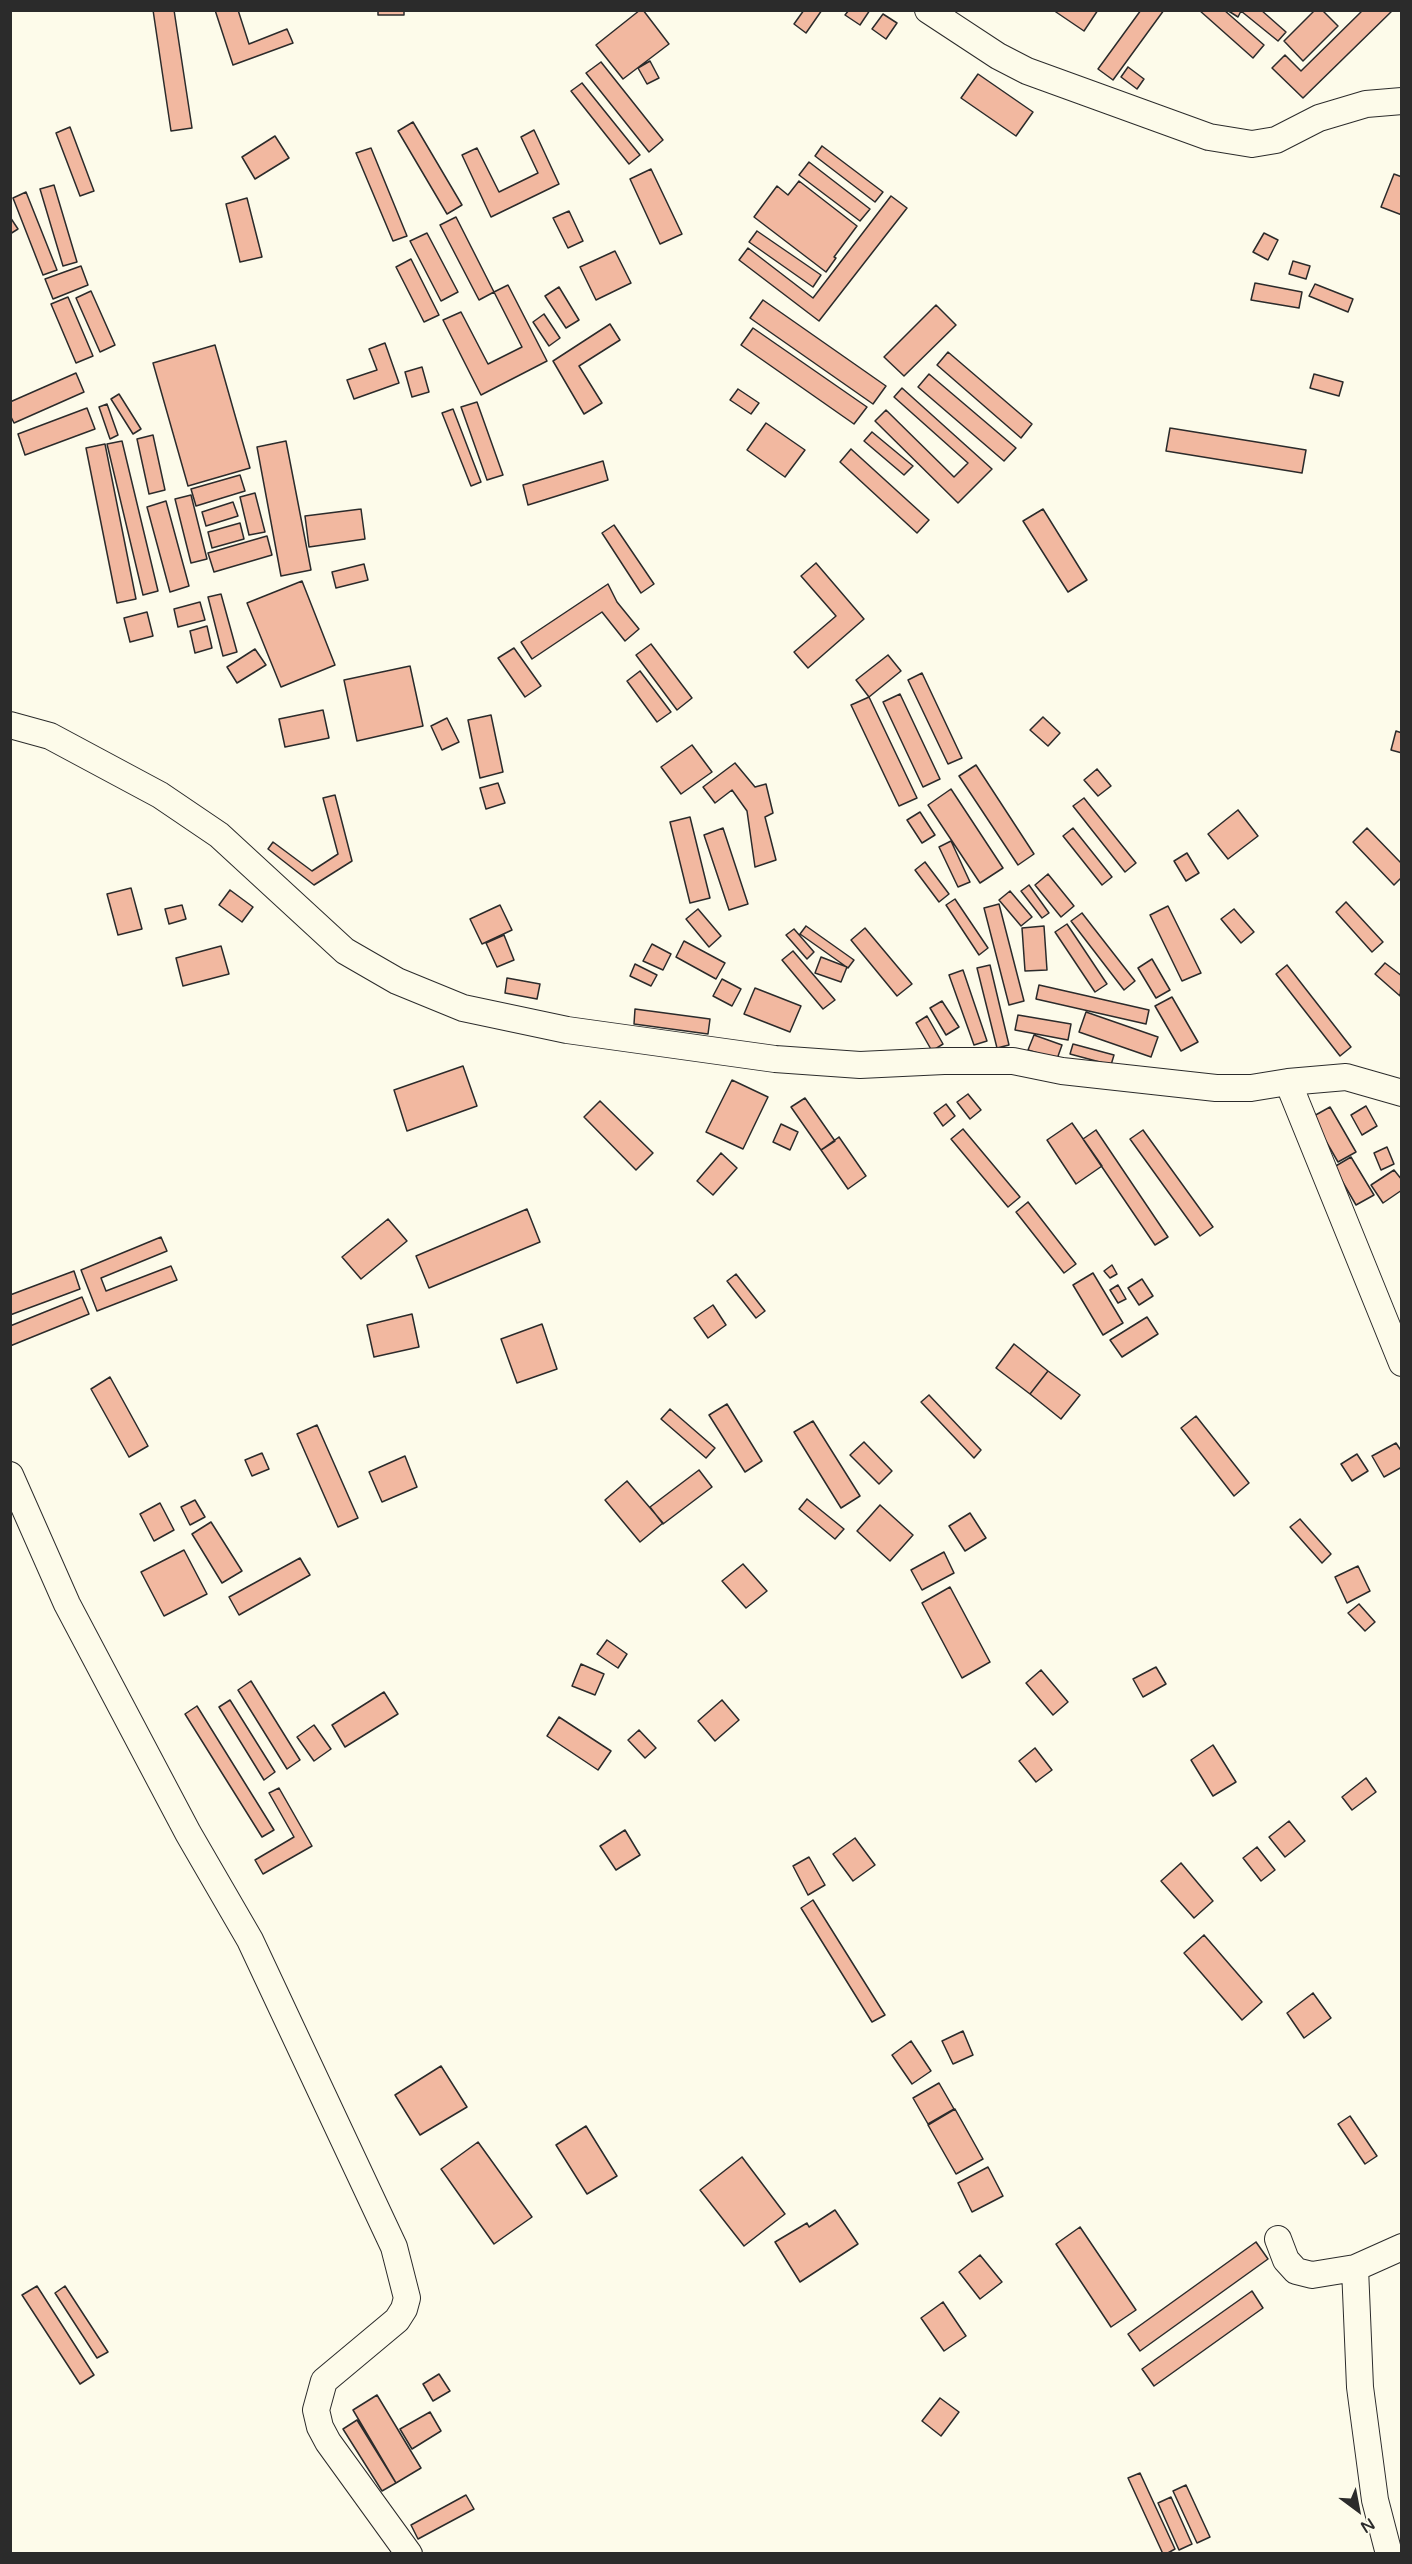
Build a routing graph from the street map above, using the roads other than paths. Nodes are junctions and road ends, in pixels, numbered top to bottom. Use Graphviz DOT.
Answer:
graph roads {
  1 [pos="928,10"];
  2 [pos="1401,101"];
  3 [pos="10,725"];
  4 [pos="1287,1082"];
  5 [pos="1401,1093"];
  6 [pos="1401,1363"];
  7 [pos="10,1475"];
  8 [pos="1278,2239"];
  9 [pos="1401,2247"];
  10 [pos="1355,2268"];
  11 [pos="410,2553"];
  12 [pos="1389,2553"];
  1 -- 2 [label="street"];
  3 -- 4 [label="street"];
  4 -- 5 [label="street"];
  4 -- 6 [label="street"];
  7 -- 11 [label="street"];
  8 -- 10 [label="street"];
  9 -- 10 [label="street"];
  10 -- 12 [label="street"];
}
